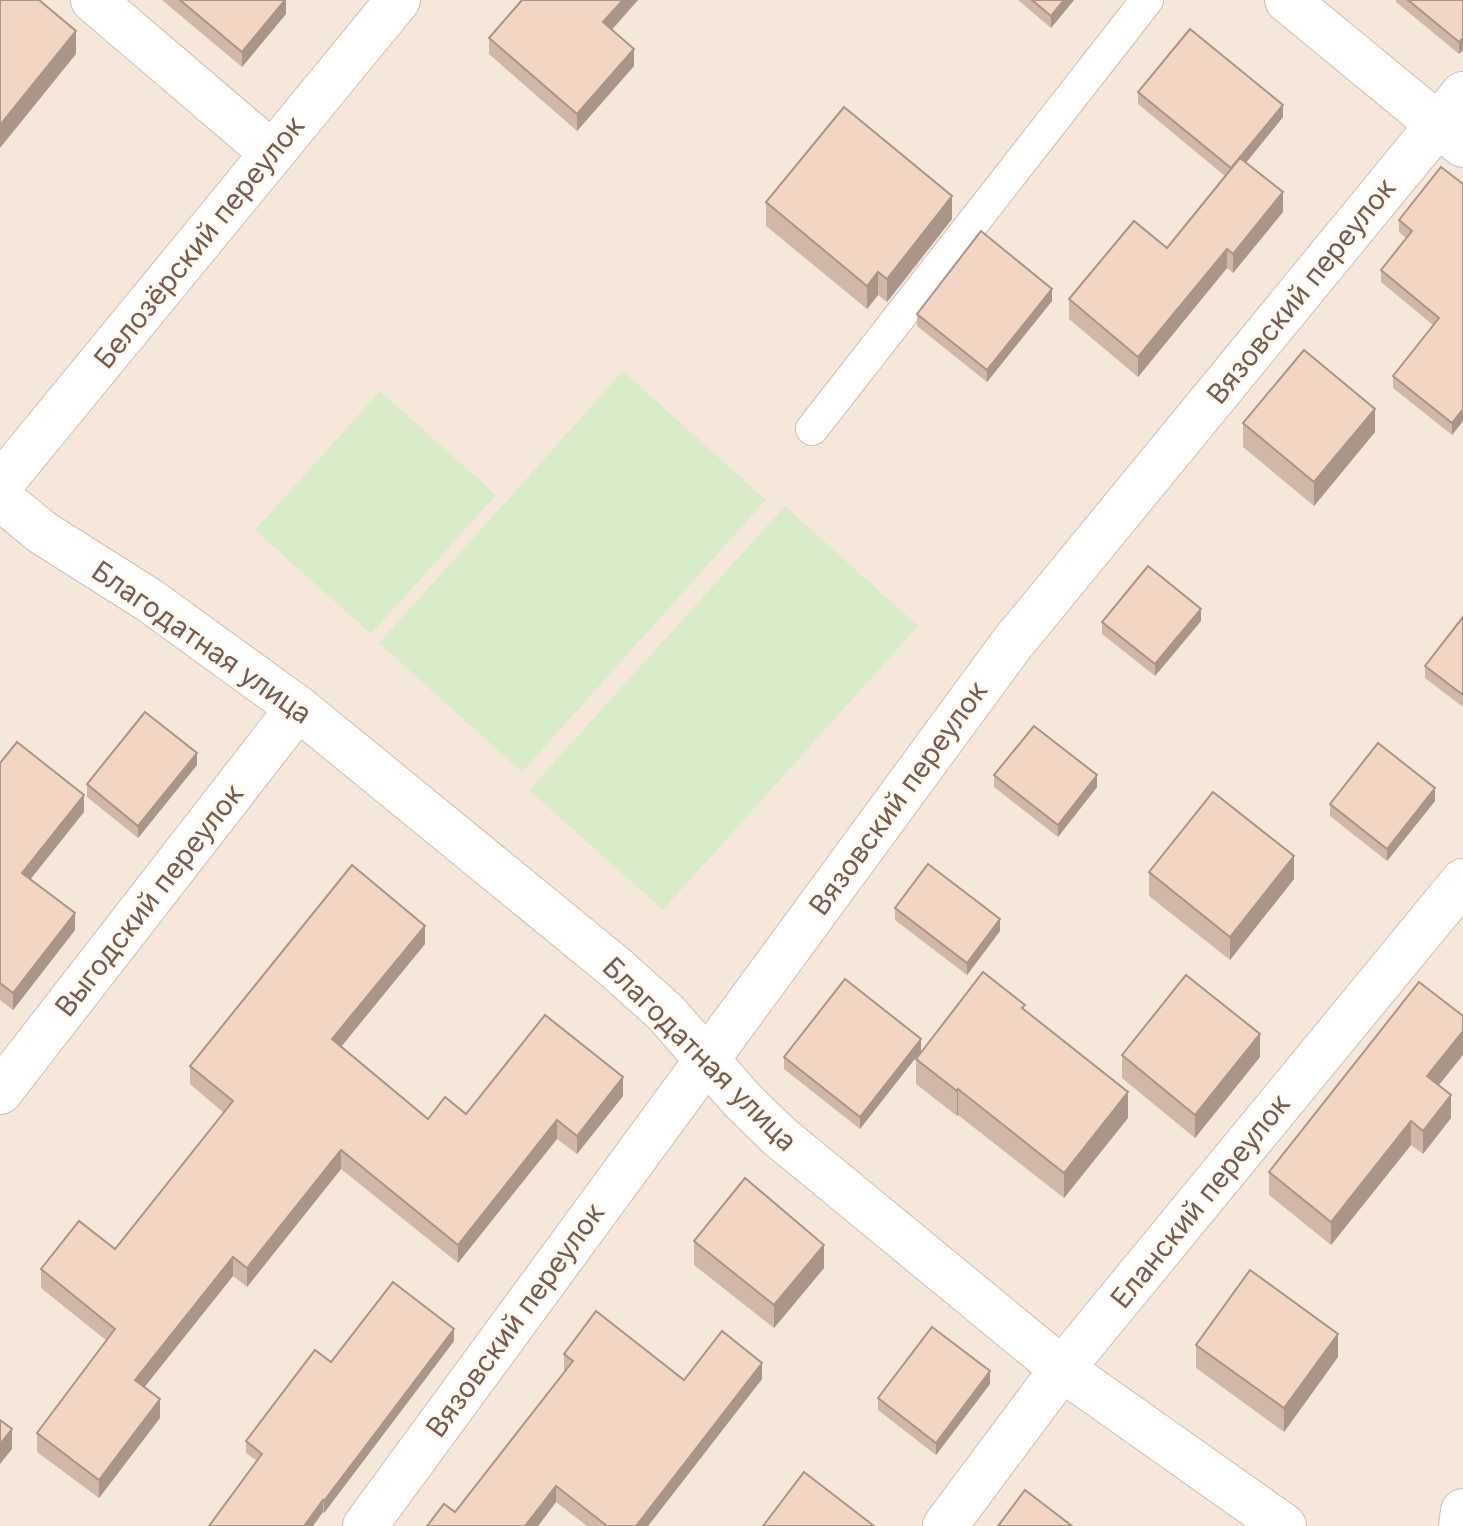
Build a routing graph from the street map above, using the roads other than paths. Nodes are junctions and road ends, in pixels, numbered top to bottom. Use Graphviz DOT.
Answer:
graph roads {
  1 [pos="93,0"];
  2 [pos="398,0"];
  3 [pos="1147,0"];
  4 [pos="1287,0"];
  5 [pos="1455,121"];
  6 [pos="272,153"];
  7 [pos="812,429"];
  8 [pos="0,485"];
  9 [pos="0,498"];
  10 [pos="298,708"];
  11 [pos="1463,881"];
  12 [pos="706,1058"];
  13 [pos="0,1092"];
  14 [pos="1062,1369"];
  15 [pos="1463,1511"];
  16 [pos="365,1526"];
  17 [pos="945,1526"];
  18 [pos="1284,1526"];
  19 [pos="1461,1526"];
  1 -- 6 [label="street"];
  2 -- 6 [label="street, Белозёрский переулок"];
  3 -- 7 [label="lane"];
  4 -- 5 [label="street"];
  5 -- 12 [label="street, Вязовский переулок"];
  6 -- 8 [label="street, Белозёрский переулок"];
  9 -- 10 [label="street, Благодатная улица"];
  10 -- 12 [label="street, Благодатная улица"];
  10 -- 13 [label="street, Выгодский переулок"];
  11 -- 14 [label="street, Еланский переулок"];
  12 -- 14 [label="street, Благодатная улица"];
  12 -- 16 [label="street, Вязовский переулок"];
  14 -- 17 [label="street, Еланский переулок"];
  14 -- 18 [label="street, Благодатная улица"];
  15 -- 19 [label="street"];
}
